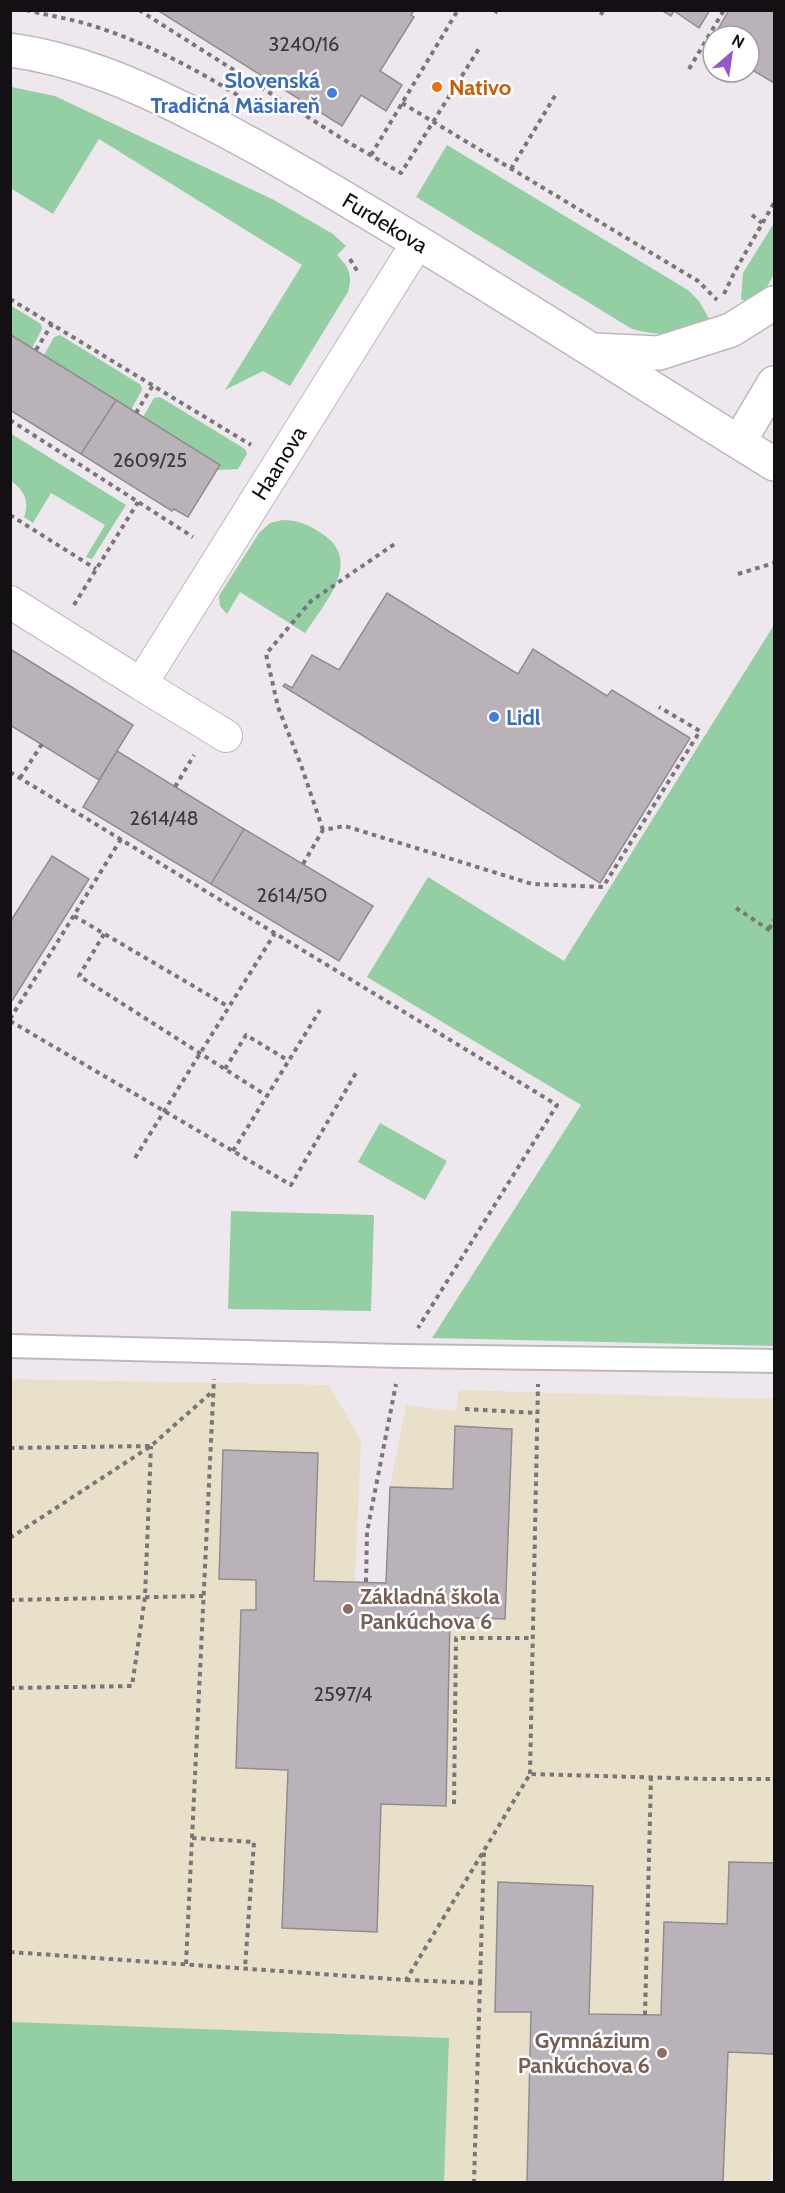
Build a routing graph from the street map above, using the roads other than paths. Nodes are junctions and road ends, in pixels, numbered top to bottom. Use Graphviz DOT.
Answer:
graph roads {
  1 [pos="10,50"];
  2 [pos="418,242"];
  3 [pos="774,303"];
  4 [pos="592,350"];
  5 [pos="774,383"];
  6 [pos="739,442"];
  7 [pos="774,464"];
  8 [pos="10,602"];
  9 [pos="132,678"];
  10 [pos="226,736"];
  11 [pos="10,1346"];
  12 [pos="774,1361"];
  1 -- 2 [label="street, Furdekova"];
  2 -- 4 [label="street, Furdekova"];
  2 -- 9 [label="street, Haanova"];
  3 -- 4 [label="street"];
  4 -- 6 [label="street, Furdekova"];
  5 -- 6 [label="street"];
  6 -- 7 [label="street, Furdekova"];
  8 -- 9 [label="street"];
  9 -- 10 [label="street"];
  11 -- 12 [label="street"];
}
